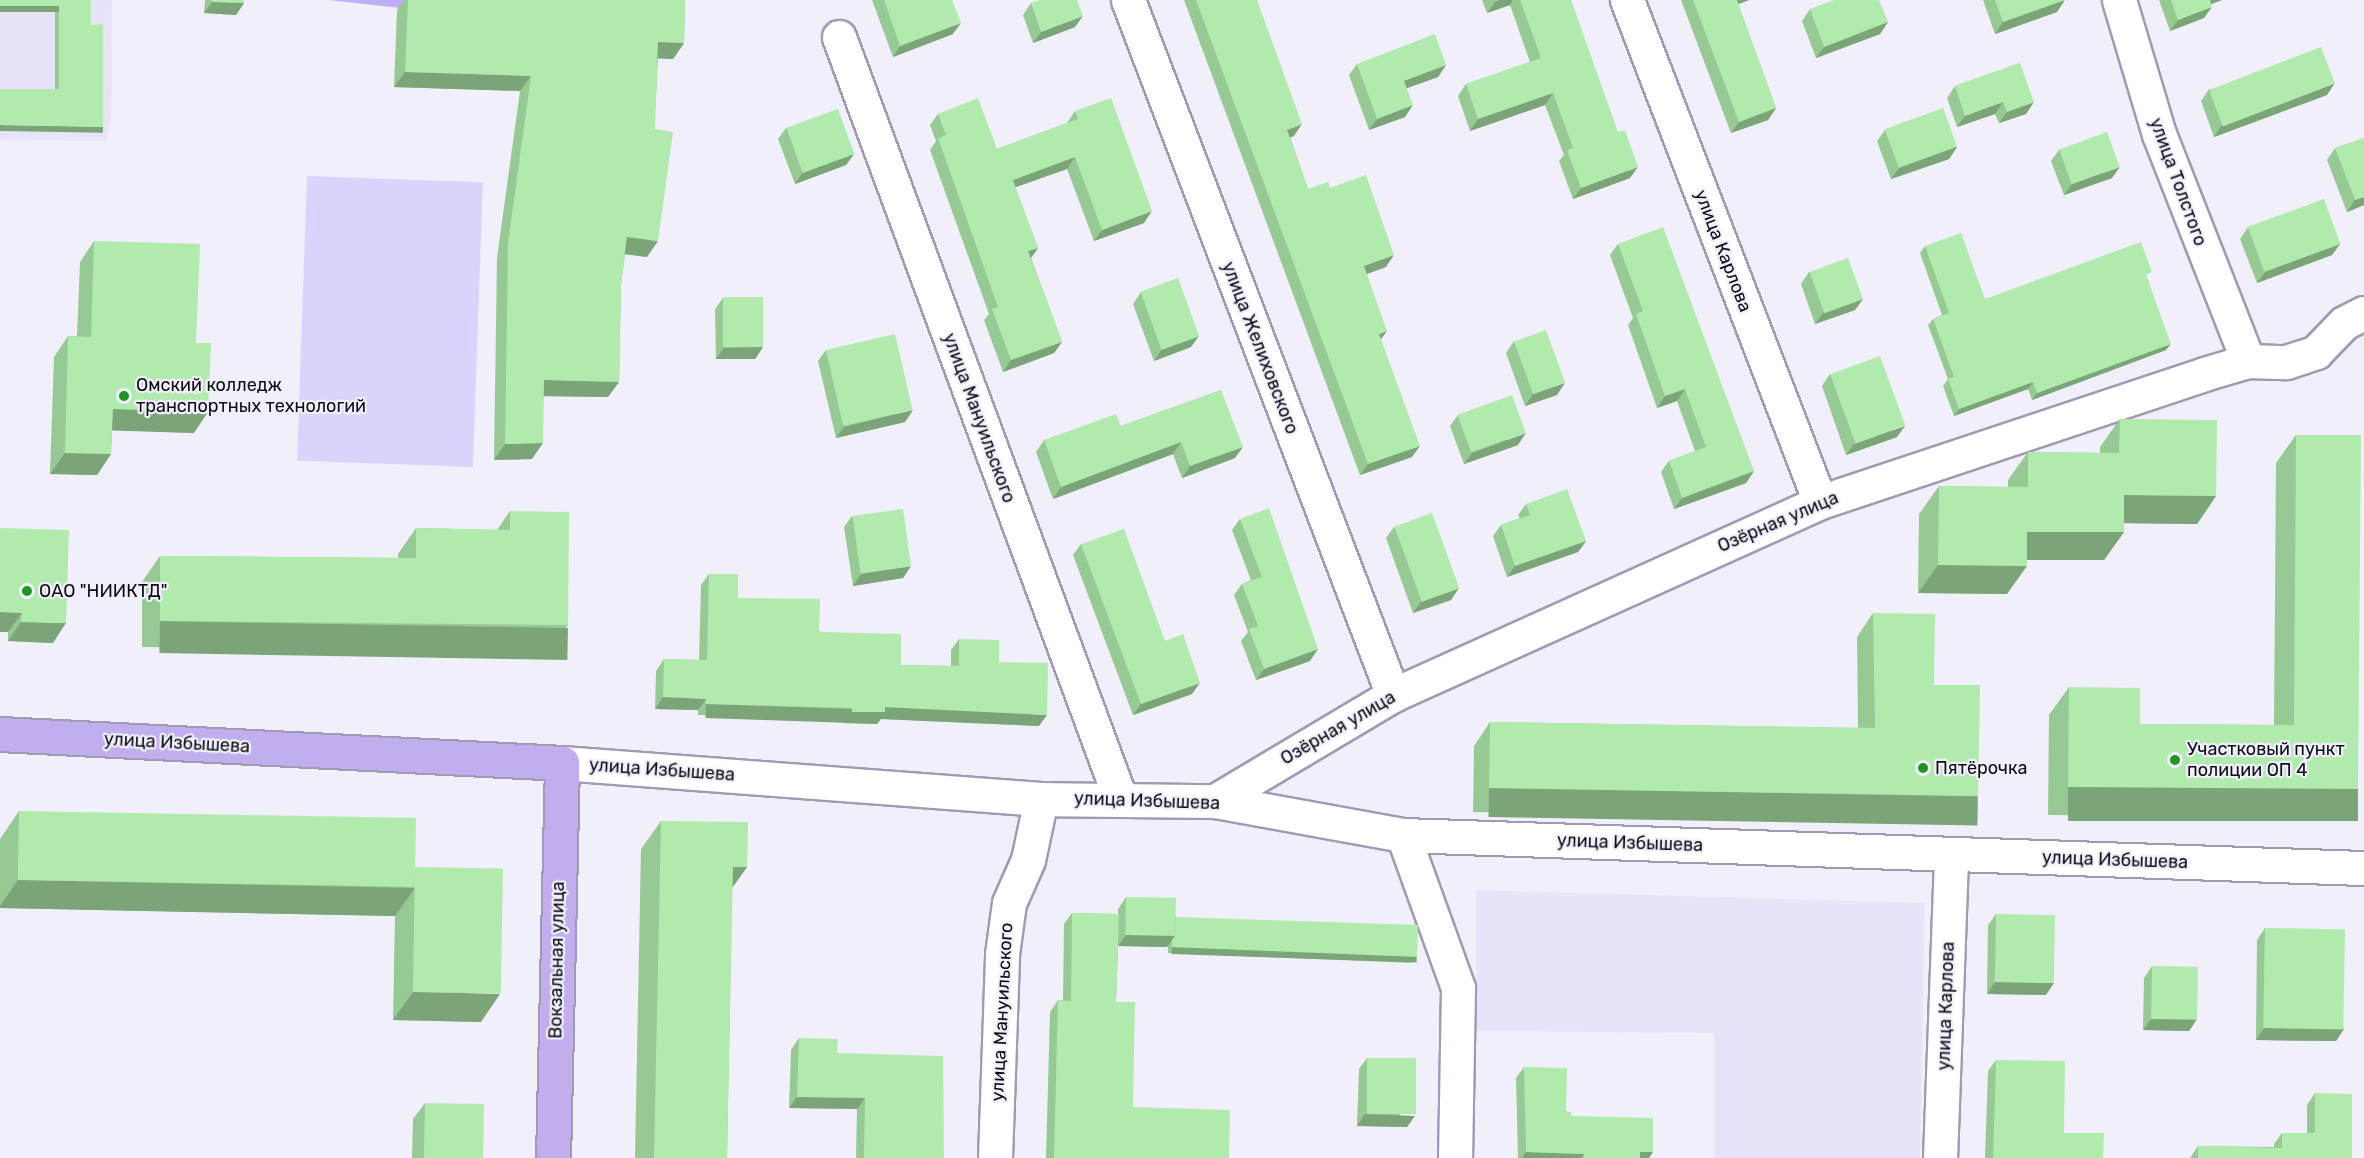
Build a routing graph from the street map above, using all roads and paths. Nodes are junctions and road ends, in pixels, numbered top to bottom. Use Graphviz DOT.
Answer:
graph roads {
  1 [pos="1128,0"];
  2 [pos="1627,0"];
  3 [pos="2119,0"];
  4 [pos="839,37"];
  5 [pos="2364,313"];
  6 [pos="2248,361"];
  7 [pos="1820,502"];
  8 [pos="1393,695"];
  9 [pos="0,734"];
  10 [pos="562,763"];
  11 [pos="1120,798"];
  12 [pos="1041,799"];
  13 [pos="1215,801"];
  14 [pos="1403,835"];
  15 [pos="1951,855"];
  16 [pos="2364,868"];
  17 [pos="553,1158"];
  18 [pos="995,1158"];
  19 [pos="1455,1158"];
  20 [pos="1940,1158"];
  1 -- 8 [label="street, улица Желиховского"];
  2 -- 7 [label="street, улица Карлова"];
  3 -- 6 [label="street, улица Толстого"];
  4 -- 11 [label="street, улица Мануильского"];
  5 -- 6 [label="street, Озёрная улица"];
  6 -- 7 [label="street, Озёрная улица"];
  7 -- 8 [label="street, Озёрная улица"];
  8 -- 13 [label="street, Озёрная улица"];
  9 -- 10 [label="main road, улица Избышева"];
  10 -- 12 [label="street, улица Избышева"];
  10 -- 17 [label="main road, Вокзальная улица"];
  11 -- 12 [label="street, улица Избышева"];
  11 -- 13 [label="street, улица Избышева"];
  12 -- 18 [label="street, улица Мануильского"];
  13 -- 14 [label="street, улица Избышева"];
  14 -- 15 [label="street, улица Избышева"];
  14 -- 19 [label="street"];
  15 -- 16 [label="street, улица Избышева"];
  15 -- 20 [label="street, улица Карлова"];
}
